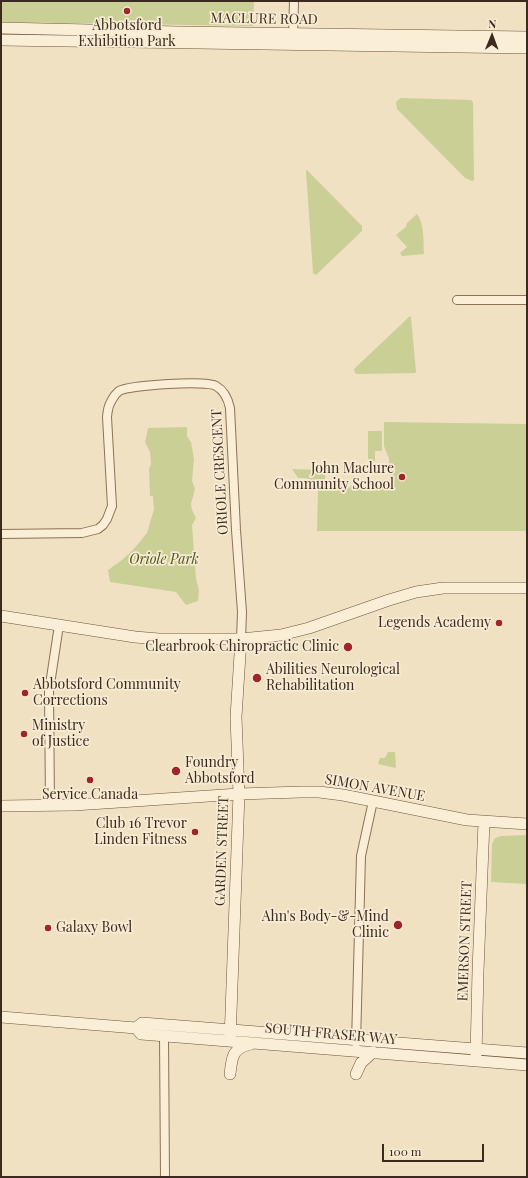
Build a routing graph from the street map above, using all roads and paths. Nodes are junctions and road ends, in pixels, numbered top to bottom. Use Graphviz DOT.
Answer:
graph roads {
  1 [pos="294,1"];
  2 [pos="1,28"];
  3 [pos="527,37"];
  4 [pos="293,39"];
  5 [pos="1,40"];
  6 [pos="527,48"];
  7 [pos="457,300"];
  8 [pos="527,300"];
  9 [pos="1,534"];
  10 [pos="527,588"];
  11 [pos="1,616"];
  12 [pos="59,625"];
  13 [pos="241,639"];
  14 [pos="239,794"];
  15 [pos="373,802"];
  16 [pos="1,806"];
  17 [pos="50,806"];
  18 [pos="484,822"];
  19 [pos="527,824"];
  20 [pos="1,1017"];
  21 [pos="136,1028"];
  22 [pos="231,1035"];
  23 [pos="164,1036"];
  24 [pos="257,1043"];
  25 [pos="356,1045"];
  26 [pos="477,1049"];
  27 [pos="373,1052"];
  28 [pos="527,1053"];
  29 [pos="476,1061"];
  30 [pos="527,1065"];
  31 [pos="230,1074"];
  32 [pos="165,1177"];
  1 -- 4 [label="street"];
  2 -- 4 [label="main road, MACLURE ROAD"];
  3 -- 4 [label="main road, MACLURE ROAD"];
  4 -- 5 [label="main road, MACLURE ROAD"];
  4 -- 6 [label="main road, MACLURE ROAD"];
  7 -- 8 [label="street"];
  9 -- 13 [label="street, ORIOLE CRESCENT"];
  10 -- 13 [label="main road"];
  11 -- 12 [label="main road"];
  12 -- 13 [label="main road"];
  12 -- 17 [label="street"];
  13 -- 14 [label="main road, GARDEN STREET"];
  14 -- 15 [label="main road, SIMON AVENUE"];
  14 -- 17 [label="main road, SIMON AVENUE"];
  14 -- 22 [label="main road, GARDEN STREET"];
  15 -- 18 [label="main road, SIMON AVENUE"];
  15 -- 25 [label="street"];
  16 -- 17 [label="main road, SIMON AVENUE"];
  18 -- 19 [label="main road, SIMON AVENUE"];
  18 -- 26 [label="main road, EMERSON STREET"];
  20 -- 21 [label="main road, SOUTH FRASER WAY"];
  21 -- 22 [label="main road, SOUTH FRASER WAY"];
  21 -- 23 [label="main road, SOUTH FRASER WAY"];
  22 -- 23 [label="main road, SOUTH FRASER WAY"];
  22 -- 24 [label="main road, SOUTH FRASER WAY"];
  22 -- 25 [label="main road, SOUTH FRASER WAY"];
  23 -- 32 [label="street"];
  24 -- 25 [label="main road, SOUTH FRASER WAY"];
  24 -- 31 [label="main road"];
  25 -- 26 [label="main road, SOUTH FRASER WAY"];
  25 -- 27 [label="main road, SOUTH FRASER WAY"];
  25 -- 27 [label="main road"];
  26 -- 28 [label="main road, SOUTH FRASER WAY"];
  26 -- 29 [label="main road, EMERSON STREET"];
  27 -- 29 [label="main road, SOUTH FRASER WAY"];
  29 -- 30 [label="main road, SOUTH FRASER WAY"];
}
